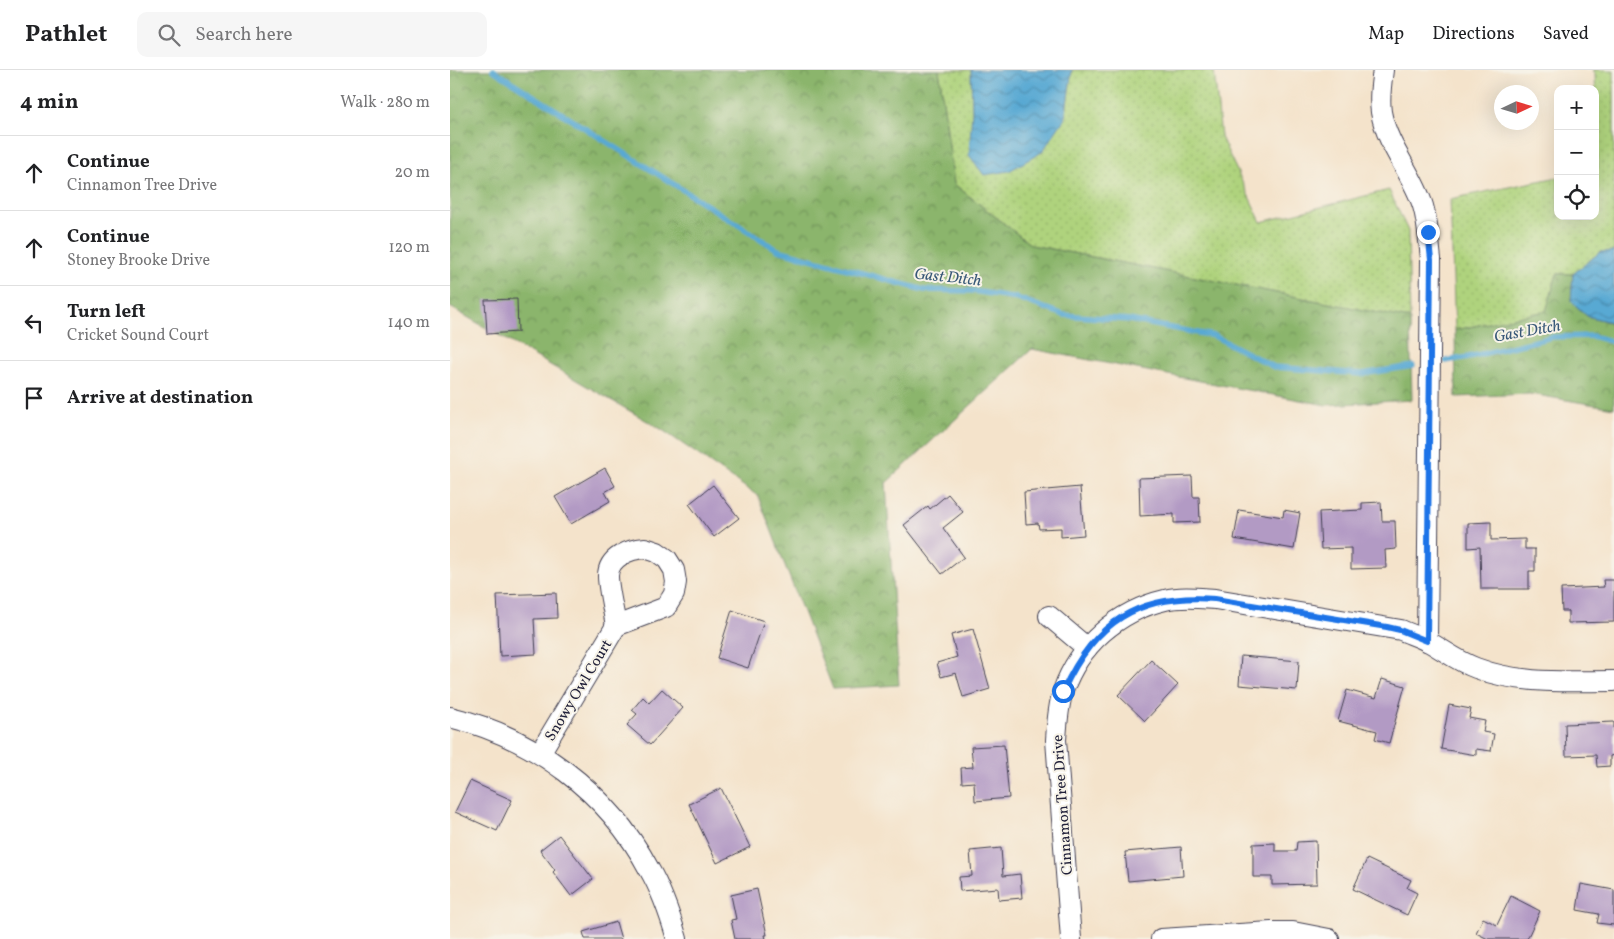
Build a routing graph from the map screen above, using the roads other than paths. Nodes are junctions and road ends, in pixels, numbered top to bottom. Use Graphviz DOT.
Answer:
graph roads {
  1 [pos="1383,70"];
  2 [pos="1049,616"];
  3 [pos="616,626"];
  4 [pos="1427,641"];
  5 [pos="1087,648"];
  6 [pos="1614,681"];
  7 [pos="450,717"];
  8 [pos="540,753"];
  9 [pos="1225,937"];
  10 [pos="677,939"];
  11 [pos="1071,939"];
  12 [pos="1162,939"];
  13 [pos="1329,939"];
  1 -- 4 [label="street"];
  2 -- 5 [label="street"];
  3 -- 8 [label="street, Snowy Owl Court"];
  4 -- 5 [label="street, Cinnamon Tree Drive"];
  4 -- 6 [label="street, Cinnamon Tree Drive"];
  5 -- 11 [label="street, Cinnamon Tree Drive"];
  7 -- 8 [label="street"];
  8 -- 10 [label="street"];
  9 -- 12 [label="street"];
  9 -- 13 [label="street"];
}
